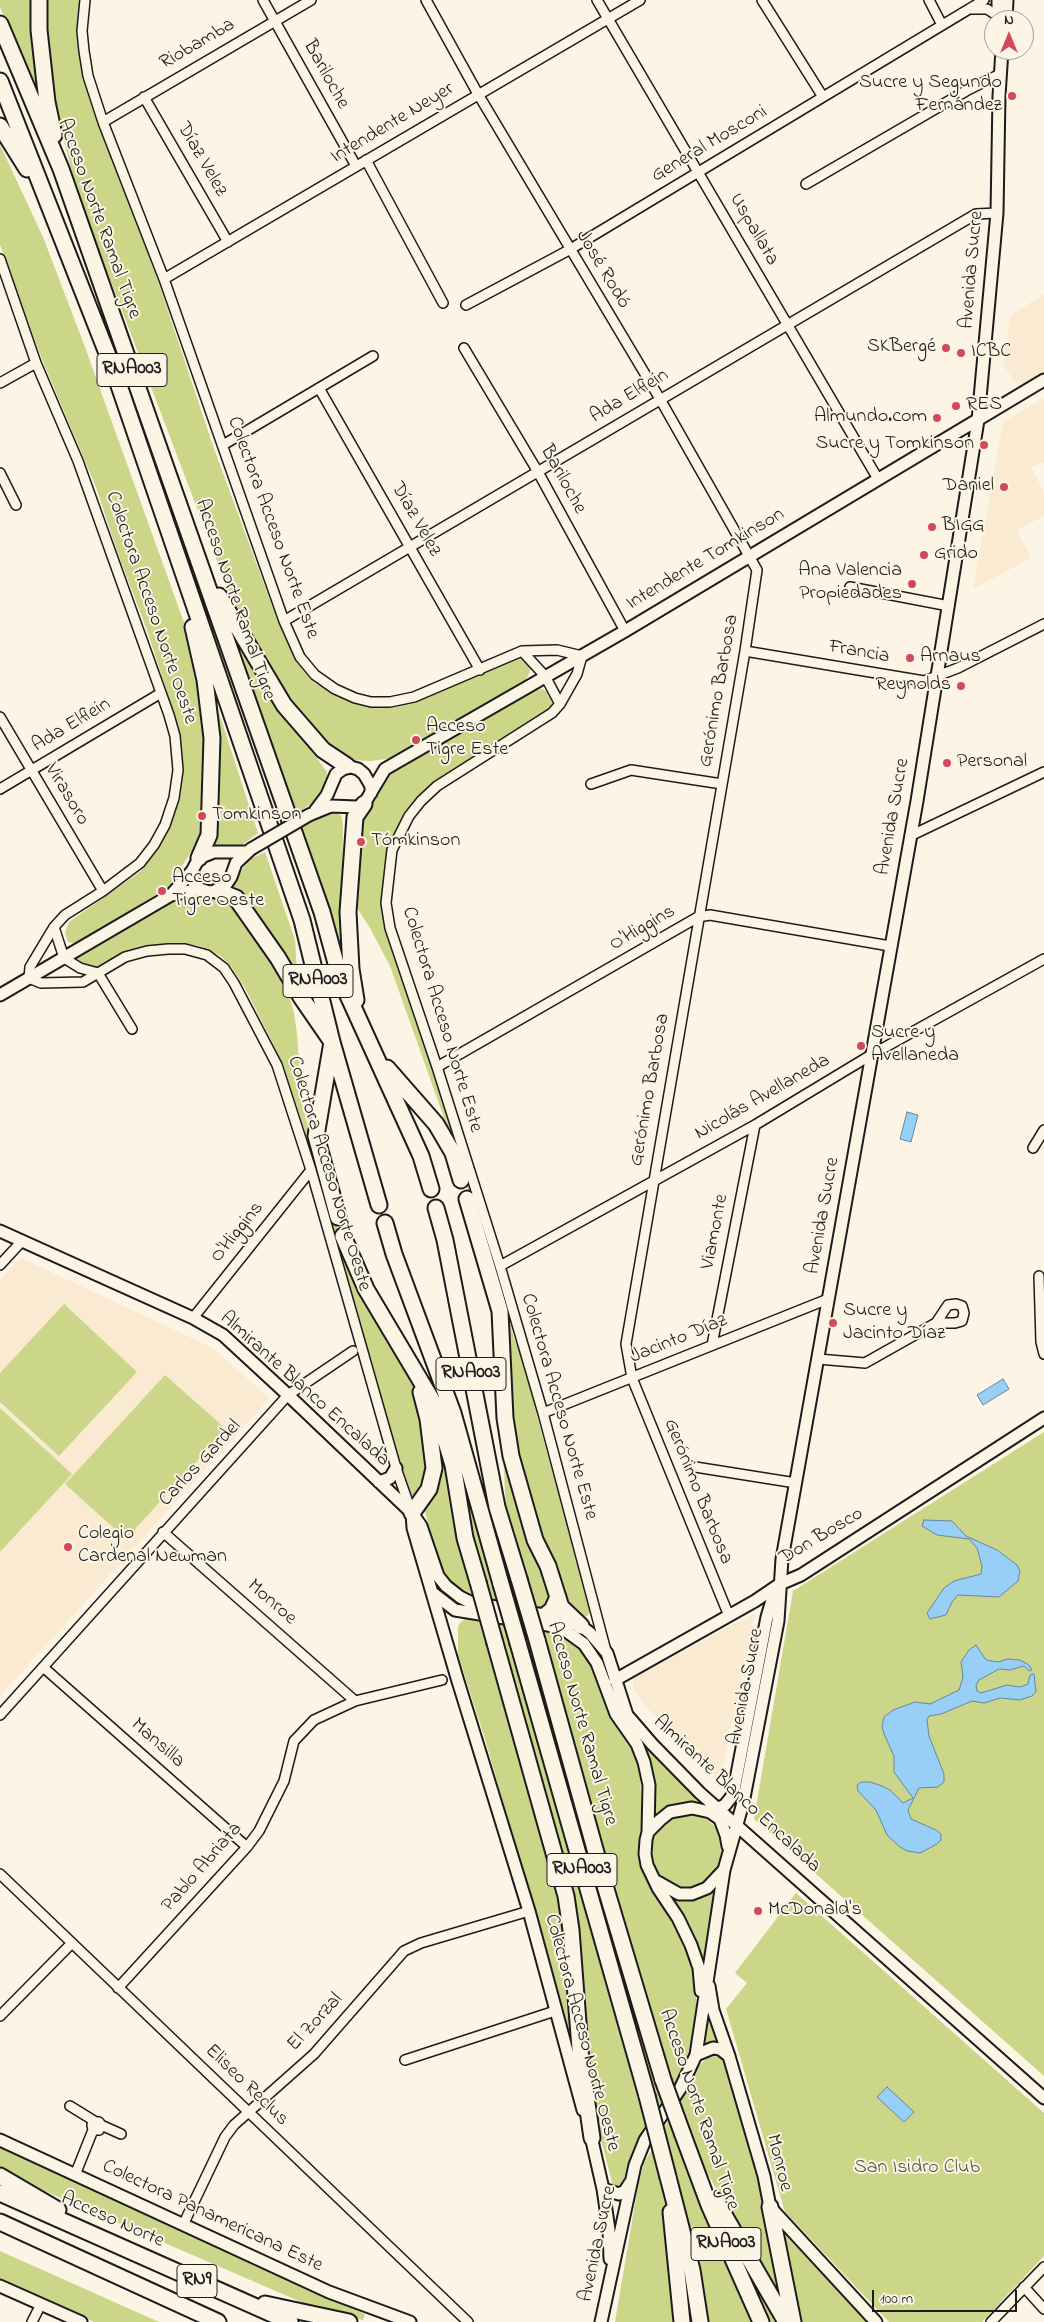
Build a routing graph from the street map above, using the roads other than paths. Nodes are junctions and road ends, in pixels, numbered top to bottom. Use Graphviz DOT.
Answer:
graph roads {
  1 [pos="38,0"];
  2 [pos="85,0"];
  3 [pos="263,0"];
  4 [pos="311,0"];
  5 [pos="426,0"];
  6 [pos="597,0"];
  7 [pos="640,0"];
  8 [pos="762,0"];
  9 [pos="929,0"];
  10 [pos="984,0"];
  11 [pos="970,10"];
  12 [pos="988,10"];
  13 [pos="608,18"];
  14 [pos="275,20"];
  15 [pos="0,24"];
  16 [pos="942,25"];
  17 [pos="1001,60"];
  18 [pos="1000,74"];
  19 [pos="0,81"];
  20 [pos="478,94"];
  21 [pos="144,97"];
  22 [pos="823,97"];
  23 [pos="103,122"];
  24 [pos="0,126"];
  25 [pos="366,160"];
  26 [pos="356,166"];
  27 [pos="61,169"];
  28 [pos="699,172"];
  29 [pos="806,184"];
  30 [pos="997,214"];
  31 [pos="53,215"];
  32 [pos="228,242"];
  33 [pos="569,250"];
  34 [pos="0,259"];
  35 [pos="164,279"];
  36 [pos="443,303"];
  37 [pos="466,305"];
  38 [pos="788,326"];
  39 [pos="464,348"];
  40 [pos="373,356"];
  41 [pos="36,363"];
  42 [pos="1044,380"];
  43 [pos="0,384"];
  44 [pos="319,388"];
  45 [pos="660,399"];
  46 [pos="978,420"];
  47 [pos="223,445"];
  48 [pos="538,472"];
  49 [pos="0,473"];
  50 [pos="878,479"];
  51 [pos="16,505"];
  52 [pos="173,542"];
  53 [pos="409,547"];
  54 [pos="751,555"];
  55 [pos="203,571"];
  56 [pos="850,587"];
  57 [pos="949,606"];
  58 [pos="284,620"];
  59 [pos="1044,624"];
  60 [pos="625,631"];
  61 [pos="522,651"];
  62 [pos="745,651"];
  63 [pos="582,656"];
  64 [pos="480,670"];
  65 [pos="545,676"];
  66 [pos="937,677"];
  67 [pos="161,694"];
  68 [pos="560,704"];
  69 [pos="0,717"];
  70 [pos="352,768"];
  71 [pos="385,769"];
  72 [pos="32,770"];
  73 [pos="1044,772"];
  74 [pos="591,784"];
  75 [pos="722,784"];
  76 [pos="0,788"];
  77 [pos="368,799"];
  78 [pos="312,813"];
  79 [pos="910,836"];
  80 [pos="248,850"];
  81 [pos="198,858"];
  82 [pos="192,871"];
  83 [pos="200,889"];
  84 [pos="103,891"];
  85 [pos="218,891"];
  86 [pos="171,895"];
  87 [pos="698,917"];
  88 [pos="54,927"];
  89 [pos="890,946"];
  90 [pos="64,958"];
  91 [pos="1044,959"];
  92 [pos="98,973"];
  93 [pos="29,978"];
  94 [pos="0,995"];
  95 [pos="362,1026"];
  96 [pos="132,1030"];
  97 [pos="332,1042"];
  98 [pos="376,1055"];
  99 [pos="870,1056"];
  100 [pos="437,1067"];
  101 [pos="755,1125"];
  102 [pos="1044,1130"];
  103 [pos="1034,1148"];
  104 [pos="311,1170"];
  105 [pos="461,1180"];
  106 [pos="653,1182"];
  107 [pos="431,1189"];
  108 [pos="467,1198"];
  109 [pos="379,1205"];
  110 [pos="436,1208"];
  111 [pos="338,1217"];
  112 [pos="385,1223"];
  113 [pos="0,1231"];
  114 [pos="343,1236"];
  115 [pos="22,1240"];
  116 [pos="0,1265"];
  117 [pos="500,1266"];
  118 [pos="1039,1276"];
  119 [pos="828,1299"];
  120 [pos="193,1318"];
  121 [pos="936,1323"];
  122 [pos="712,1345"];
  123 [pos="353,1351"];
  124 [pos="1044,1354"];
  125 [pos="818,1359"];
  126 [pos="410,1362"];
  127 [pos="632,1378"];
  128 [pos="288,1395"];
  129 [pos="542,1413"];
  130 [pos="1044,1418"];
  131 [pos="689,1466"];
  132 [pos="396,1468"];
  133 [pos="379,1482"];
  134 [pos="796,1482"];
  135 [pos="412,1513"];
  136 [pos="163,1532"];
  137 [pos="780,1584"];
  138 [pos="432,1592"];
  139 [pos="558,1597"];
  140 [pos="472,1603"];
  141 [pos="455,1610"];
  142 [pos="728,1616"];
  143 [pos="540,1619"];
  144 [pos="581,1626"];
  145 [pos="445,1635"];
  146 [pos="607,1653"];
  147 [pos="43,1667"];
  148 [pos="442,1680"];
  149 [pos="615,1680"];
  150 [pos="355,1702"];
  151 [pos="0,1715"];
  152 [pos="716,1813"];
  153 [pos="737,1824"];
  154 [pos="648,1832"];
  155 [pos="247,1847"];
  156 [pos="728,1854"];
  157 [pos="724,1870"];
  158 [pos="0,1874"];
  159 [pos="653,1878"];
  160 [pos="529,1911"];
  161 [pos="72,1944"];
  162 [pos="708,1977"];
  163 [pos="118,1988"];
  164 [pos="702,2010"];
  165 [pos="555,2011"];
  166 [pos="0,2016"];
  167 [pos="696,2055"];
  168 [pos="729,2056"];
  169 [pos="405,2060"];
  170 [pos="1044,2098"];
  171 [pos="70,2106"];
  172 [pos="248,2113"];
  173 [pos="97,2126"];
  174 [pos="121,2134"];
  175 [pos="592,2138"];
  176 [pos="0,2140"];
  177 [pos="694,2165"];
  178 [pos="75,2175"];
  179 [pos="0,2176"];
  180 [pos="668,2177"];
  181 [pos="632,2179"];
  182 [pos="603,2189"];
  183 [pos="0,2193"];
  184 [pos="770,2207"];
  185 [pos="0,2222"];
  186 [pos="183,2225"];
  187 [pos="0,2232"];
  188 [pos="104,2240"];
  189 [pos="48,2244"];
  190 [pos="1044,2267"];
  191 [pos="0,2286"];
  192 [pos="609,2287"];
  193 [pos="1024,2288"];
  194 [pos="236,2298"];
  195 [pos="41,2304"];
  196 [pos="1044,2309"];
  197 [pos="212,2320"];
  198 [pos="32,2322"];
  199 [pos="81,2322"];
  200 [pos="290,2322"];
  201 [pos="349,2322"];
  202 [pos="410,2322"];
  203 [pos="468,2322"];
  204 [pos="601,2322"];
  205 [pos="682,2322"];
  206 [pos="700,2322"];
  207 [pos="761,2322"];
  208 [pos="786,2322"];
  209 [pos="792,2322"];
  210 [pos="876,2322"];
  211 [pos="991,2322"];
  1 -- 27 [label="highway"];
  2 -- 23 [label="street, Colectora Acceso Norte Este"];
  3 -- 14 [label="street, Bariloche"];
  4 -- 14 [label="street, Riobamba"];
  5 -- 20 [label="street, José Rodó"];
  6 -- 13 [label="street, Uspallata"];
  7 -- 13 [label="street, Intendente Neyer"];
  8 -- 22 [label="street"];
  9 -- 16 [label="street"];
  10 -- 11 [label="street, General Mosconi"];
  11 -- 12 [label="street"];
  11 -- 16 [label="street, General Mosconi"];
  13 -- 20 [label="street, Intendente Neyer"];
  13 -- 28 [label="street, Uspallata"];
  14 -- 21 [label="street, Riobamba"];
  14 -- 26 [label="street, Bariloche"];
  15 -- 27 [label="highway, Acceso Norte Ramal Tigre / RNA003"];
  16 -- 22 [label="street, General Mosconi"];
  17 -- 18 [label="main road, Avenida Sucre"];
  18 -- 29 [label="street"];
  18 -- 30 [label="main road, Avenida Sucre"];
  19 -- 31 [label="highway, Acceso Norte Ramal Tigre / RNA003"];
  20 -- 25 [label="street, Intendente Neyer"];
  20 -- 33 [label="street, José Rodó"];
  21 -- 23 [label="street, Riobamba"];
  21 -- 32 [label="street, Díaz Velez"];
  22 -- 28 [label="street, General Mosconi"];
  23 -- 35 [label="street, Colectora Acceso Norte Este"];
  24 -- 31 [label="highway"];
  25 -- 26 [label="street, Intendente Neyer"];
  25 -- 36 [label="street"];
  26 -- 32 [label="street, Intendente Neyer"];
  27 -- 55 [label="highway, Acceso Norte Ramal Tigre / RNA003"];
  28 -- 33 [label="street, General Mosconi"];
  28 -- 38 [label="street, Uspallata"];
  30 -- 38 [label="street, Ada Elflein"];
  30 -- 46 [label="main road, Avenida Sucre"];
  31 -- 52 [label="highway, Acceso Norte Ramal Tigre / RNA003"];
  32 -- 35 [label="street, Intendente Neyer"];
  33 -- 37 [label="street, General Mosconi"];
  33 -- 45 [label="street, José Rodó"];
  34 -- 41 [label="street, Colectora Acceso Norte Oeste"];
  35 -- 47 [label="street, Colectora Acceso Norte Este"];
  38 -- 45 [label="street, Ada Elflein"];
  38 -- 50 [label="street, Uspallata"];
  39 -- 48 [label="street, Bariloche"];
  40 -- 44 [label="street"];
  41 -- 43 [label="street"];
  41 -- 67 [label="street, Colectora Acceso Norte Oeste"];
  42 -- 46 [label="main road, Intendente Tomkinson"];
  44 -- 47 [label="street"];
  44 -- 53 [label="street, Díaz Velez"];
  45 -- 48 [label="street, Ada Elflein"];
  45 -- 54 [label="street, José Rodó"];
  46 -- 50 [label="main road, Intendente Tomkinson"];
  46 -- 57 [label="main road, Avenida Sucre"];
  47 -- 58 [label="street, Colectora Acceso Norte Este"];
  48 -- 53 [label="street, Ada Elflein"];
  48 -- 60 [label="street, Bariloche"];
  49 -- 51 [label="street"];
  50 -- 54 [label="main road, Intendente Tomkinson"];
  52 -- 81 [label="highway"];
  52 -- 97 [label="highway, Acceso Norte Ramal Tigre / RNA003"];
  53 -- 58 [label="street, Ada Elflein"];
  53 -- 64 [label="street, Díaz Velez"];
  54 -- 60 [label="main road, Intendente Tomkinson"];
  54 -- 62 [label="street, Gerónimo Barbosa"];
  55 -- 70 [label="highway"];
  55 -- 95 [label="highway, Acceso Norte Ramal Tigre / RNA003"];
  56 -- 57 [label="street"];
  57 -- 66 [label="main road, Avenida Sucre"];
  58 -- 64 [label="street, Colectora Acceso Norte Este"];
  59 -- 66 [label="street, Francia"];
  60 -- 63 [label="main road, Intendente Tomkinson"];
  61 -- 63 [label="street, Colectora Acceso Norte Este"];
  61 -- 64 [label="street, Colectora Acceso Norte Este"];
  61 -- 65 [label="street"];
  62 -- 66 [label="street, Francia"];
  62 -- 75 [label="street, Gerónimo Barbosa"];
  63 -- 65 [label="main road, Intendente Tomkinson"];
  63 -- 68 [label="street, Colectora Acceso Norte Este"];
  65 -- 68 [label="street"];
  65 -- 71 [label="main road, Intendente Tomkinson"];
  66 -- 79 [label="main road, Avenida Sucre"];
  67 -- 72 [label="street, Ada Elflein"];
  67 -- 84 [label="street, Colectora Acceso Norte Oeste"];
  68 -- 100 [label="street, Colectora Acceso Norte Este"];
  69 -- 72 [label="street, Virasoro"];
  70 -- 71 [label="main road"];
  70 -- 77 [label="main road"];
  70 -- 78 [label="main road"];
  71 -- 77 [label="main road, Intendente Tomkinson"];
  72 -- 76 [label="street, Ada Elflein"];
  72 -- 84 [label="street, Virasoro"];
  73 -- 79 [label="street"];
  74 -- 75 [label="street"];
  75 -- 87 [label="street, Gerónimo Barbosa"];
  77 -- 78 [label="main road"];
  77 -- 95 [label="highway"];
  78 -- 80 [label="main road, bridge"];
  79 -- 89 [label="main road, Avenida Sucre"];
  80 -- 81 [label="main road"];
  80 -- 85 [label="main road"];
  81 -- 82 [label="main road"];
  82 -- 83 [label="main road"];
  82 -- 86 [label="main road"];
  83 -- 85 [label="main road"];
  83 -- 86 [label="main road"];
  84 -- 88 [label="street, Colectora Acceso Norte Oeste"];
  85 -- 97 [label="highway"];
  86 -- 90 [label="main road"];
  87 -- 89 [label="street, O'Higgins"];
  87 -- 100 [label="street, O'Higgins"];
  87 -- 106 [label="street, Gerónimo Barbosa"];
  88 -- 90 [label="street"];
  88 -- 93 [label="street, Colectora Acceso Norte Oeste"];
  89 -- 99 [label="main road, Avenida Sucre"];
  90 -- 92 [label="street"];
  90 -- 93 [label="main road"];
  91 -- 99 [label="street, Nicolás Avellaneda"];
  92 -- 93 [label="street, Colectora Acceso Norte Oeste"];
  92 -- 96 [label="street"];
  92 -- 104 [label="street, Colectora Acceso Norte Oeste"];
  93 -- 94 [label="main road"];
  95 -- 98 [label="highway, Acceso Norte Ramal Tigre / RNA003"];
  97 -- 109 [label="highway, Acceso Norte Ramal Tigre / RNA003"];
  97 -- 111 [label="highway"];
  98 -- 105 [label="highway"];
  98 -- 107 [label="highway, Acceso Norte Ramal Tigre / RNA003"];
  99 -- 101 [label="street, Nicolás Avellaneda"];
  99 -- 119 [label="main road, Avenida Sucre"];
  100 -- 117 [label="street, Colectora Acceso Norte Este"];
  101 -- 106 [label="street, Nicolás Avellaneda"];
  101 -- 122 [label="street, Viamonte"];
  102 -- 103 [label="street"];
  104 -- 120 [label="street, O'Higgins"];
  104 -- 132 [label="street, Colectora Acceso Norte Oeste"];
  106 -- 117 [label="street, Nicolás Avellaneda"];
  106 -- 127 [label="street, Gerónimo Barbosa"];
  108 -- 139 [label="highway"];
  110 -- 177 [label="highway, Acceso Norte Ramal Tigre / RNA003, bridge"];
  112 -- 180 [label="highway, Acceso Norte Ramal Tigre / RNA003, bridge"];
  113 -- 115 [label="main road, Almirante Blanco Encalada"];
  114 -- 126 [label="highway"];
  115 -- 116 [label="street"];
  115 -- 120 [label="main road, Almirante Blanco Encalada"];
  117 -- 129 [label="street, Colectora Acceso Norte Este"];
  118 -- 124 [label="street"];
  119 -- 122 [label="street, Jacinto Díaz"];
  119 -- 125 [label="main road, Avenida Sucre"];
  120 -- 128 [label="main road, Almirante Blanco Encalada"];
  121 -- 125 [label="street"];
  122 -- 127 [label="street, Jacinto Díaz"];
  123 -- 128 [label="street"];
  125 -- 134 [label="main road, Avenida Sucre"];
  126 -- 135 [label="highway"];
  126 -- 175 [label="highway, bridge"];
  127 -- 129 [label="street, Jacinto Díaz"];
  127 -- 142 [label="street, Gerónimo Barbosa"];
  128 -- 133 [label="main road, Almirante Blanco Encalada"];
  128 -- 136 [label="street, Carlos Gardel"];
  129 -- 146 [label="street, Colectora Acceso Norte Este"];
  130 -- 137 [label="main road, Don Bosco"];
  131 -- 134 [label="street"];
  132 -- 133 [label="main road"];
  132 -- 135 [label="street, Colectora Acceso Norte Oeste"];
  133 -- 135 [label="main road, Almirante Blanco Encalada"];
  134 -- 137 [label="main road, Avenida Sucre"];
  135 -- 138 [label="main road"];
  135 -- 140 [label="main road, Almirante Blanco Encalada"];
  136 -- 147 [label="street, Carlos Gardel"];
  136 -- 150 [label="street, Monroe"];
  137 -- 142 [label="main road, Don Bosco"];
  137 -- 152 [label="main road, Avenida Sucre"];
  137 -- 153 [label="main road, Avenida Sucre"];
  138 -- 141 [label="main road, Almirante Blanco Encalada"];
  138 -- 145 [label="main road, Colectora Acceso Norte Oeste"];
  139 -- 143 [label="highway"];
  139 -- 144 [label="highway"];
  140 -- 141 [label="main road"];
  140 -- 143 [label="main road, Almirante Blanco Encalada"];
  141 -- 143 [label="main road, Almirante Blanco Encalada"];
  141 -- 145 [label="main road"];
  142 -- 149 [label="main road, Don Bosco"];
  143 -- 144 [label="main road, Almirante Blanco Encalada"];
  143 -- 154 [label="main road, Almirante Blanco Encalada"];
  144 -- 146 [label="main road, Almirante Blanco Encalada"];
  145 -- 160 [label="main road, Colectora Acceso Norte Oeste"];
  146 -- 149 [label="main road, Almirante Blanco Encalada"];
  147 -- 151 [label="street, Carlos Gardel"];
  147 -- 155 [label="street, Mansilla"];
  148 -- 150 [label="street, Pablo Abriata"];
  149 -- 152 [label="main road, Almirante Blanco Encalada"];
  150 -- 155 [label="street, Pablo Abriata"];
  152 -- 153 [label="main road, Almirante Blanco Encalada"];
  152 -- 154 [label="main road"];
  152 -- 156 [label="main road"];
  153 -- 156 [label="main road, Avenida Sucre"];
  153 -- 170 [label="main road, Almirante Blanco Encalada"];
  154 -- 159 [label="main road"];
  155 -- 163 [label="street, Pablo Abriata"];
  156 -- 157 [label="main road"];
  157 -- 159 [label="main road"];
  157 -- 162 [label="main road, Avenida Sucre"];
  158 -- 161 [label="street, Eliseo Reclus"];
  159 -- 164 [label="main road, Avenida Sucre"];
  160 -- 165 [label="main road, Colectora Acceso Norte Oeste"];
  160 -- 172 [label="street, El Zorzal"];
  161 -- 163 [label="street, Eliseo Reclus"];
  161 -- 166 [label="street"];
  162 -- 164 [label="main road, Avenida Sucre"];
  162 -- 168 [label="main road, Monroe"];
  163 -- 172 [label="street, Eliseo Reclus"];
  164 -- 167 [label="main road, Avenida Sucre"];
  165 -- 169 [label="street"];
  165 -- 175 [label="main road, Colectora Acceso Norte Oeste"];
  167 -- 168 [label="main road"];
  167 -- 181 [label="main road, Avenida Sucre"];
  168 -- 184 [label="main road, Monroe"];
  171 -- 173 [label="street"];
  172 -- 186 [label="street, El Zorzal"];
  172 -- 203 [label="street, Eliseo Reclus"];
  173 -- 174 [label="street"];
  173 -- 178 [label="street"];
  175 -- 182 [label="main road, Colectora Acceso Norte Oeste"];
  176 -- 178 [label="main road, Colectora Panamericana Este"];
  177 -- 207 [label="highway, Acceso Norte Ramal Tigre / RNA003"];
  177 -- 208 [label="highway"];
  178 -- 186 [label="main road, Colectora Panamericana Este"];
  179 -- 188 [label="highway"];
  180 -- 205 [label="highway"];
  180 -- 206 [label="highway, Acceso Norte Ramal Tigre / RNA003"];
  181 -- 182 [label="main road"];
  181 -- 192 [label="main road, Avenida Sucre"];
  182 -- 192 [label="main road, Colectora Acceso Norte Oeste"];
  183 -- 188 [label="highway, Acceso Norte / RN9"];
  184 -- 209 [label="highway"];
  184 -- 210 [label="main road, Monroe"];
  185 -- 189 [label="highway, RN9"];
  186 -- 202 [label="main road, Colectora Panamericana Este"];
  187 -- 189 [label="highway"];
  188 -- 194 [label="highway, Acceso Norte / RN9"];
  189 -- 197 [label="highway, RN9"];
  190 -- 193 [label="street"];
  191 -- 195 [label="main road"];
  192 -- 204 [label="main road, Avenida Sucre"];
  193 -- 196 [label="street"];
  193 -- 211 [label="street"];
  194 -- 200 [label="highway, Acceso Norte / RN9"];
  194 -- 201 [label="highway"];
  195 -- 198 [label="street"];
  195 -- 199 [label="main road"];
}
